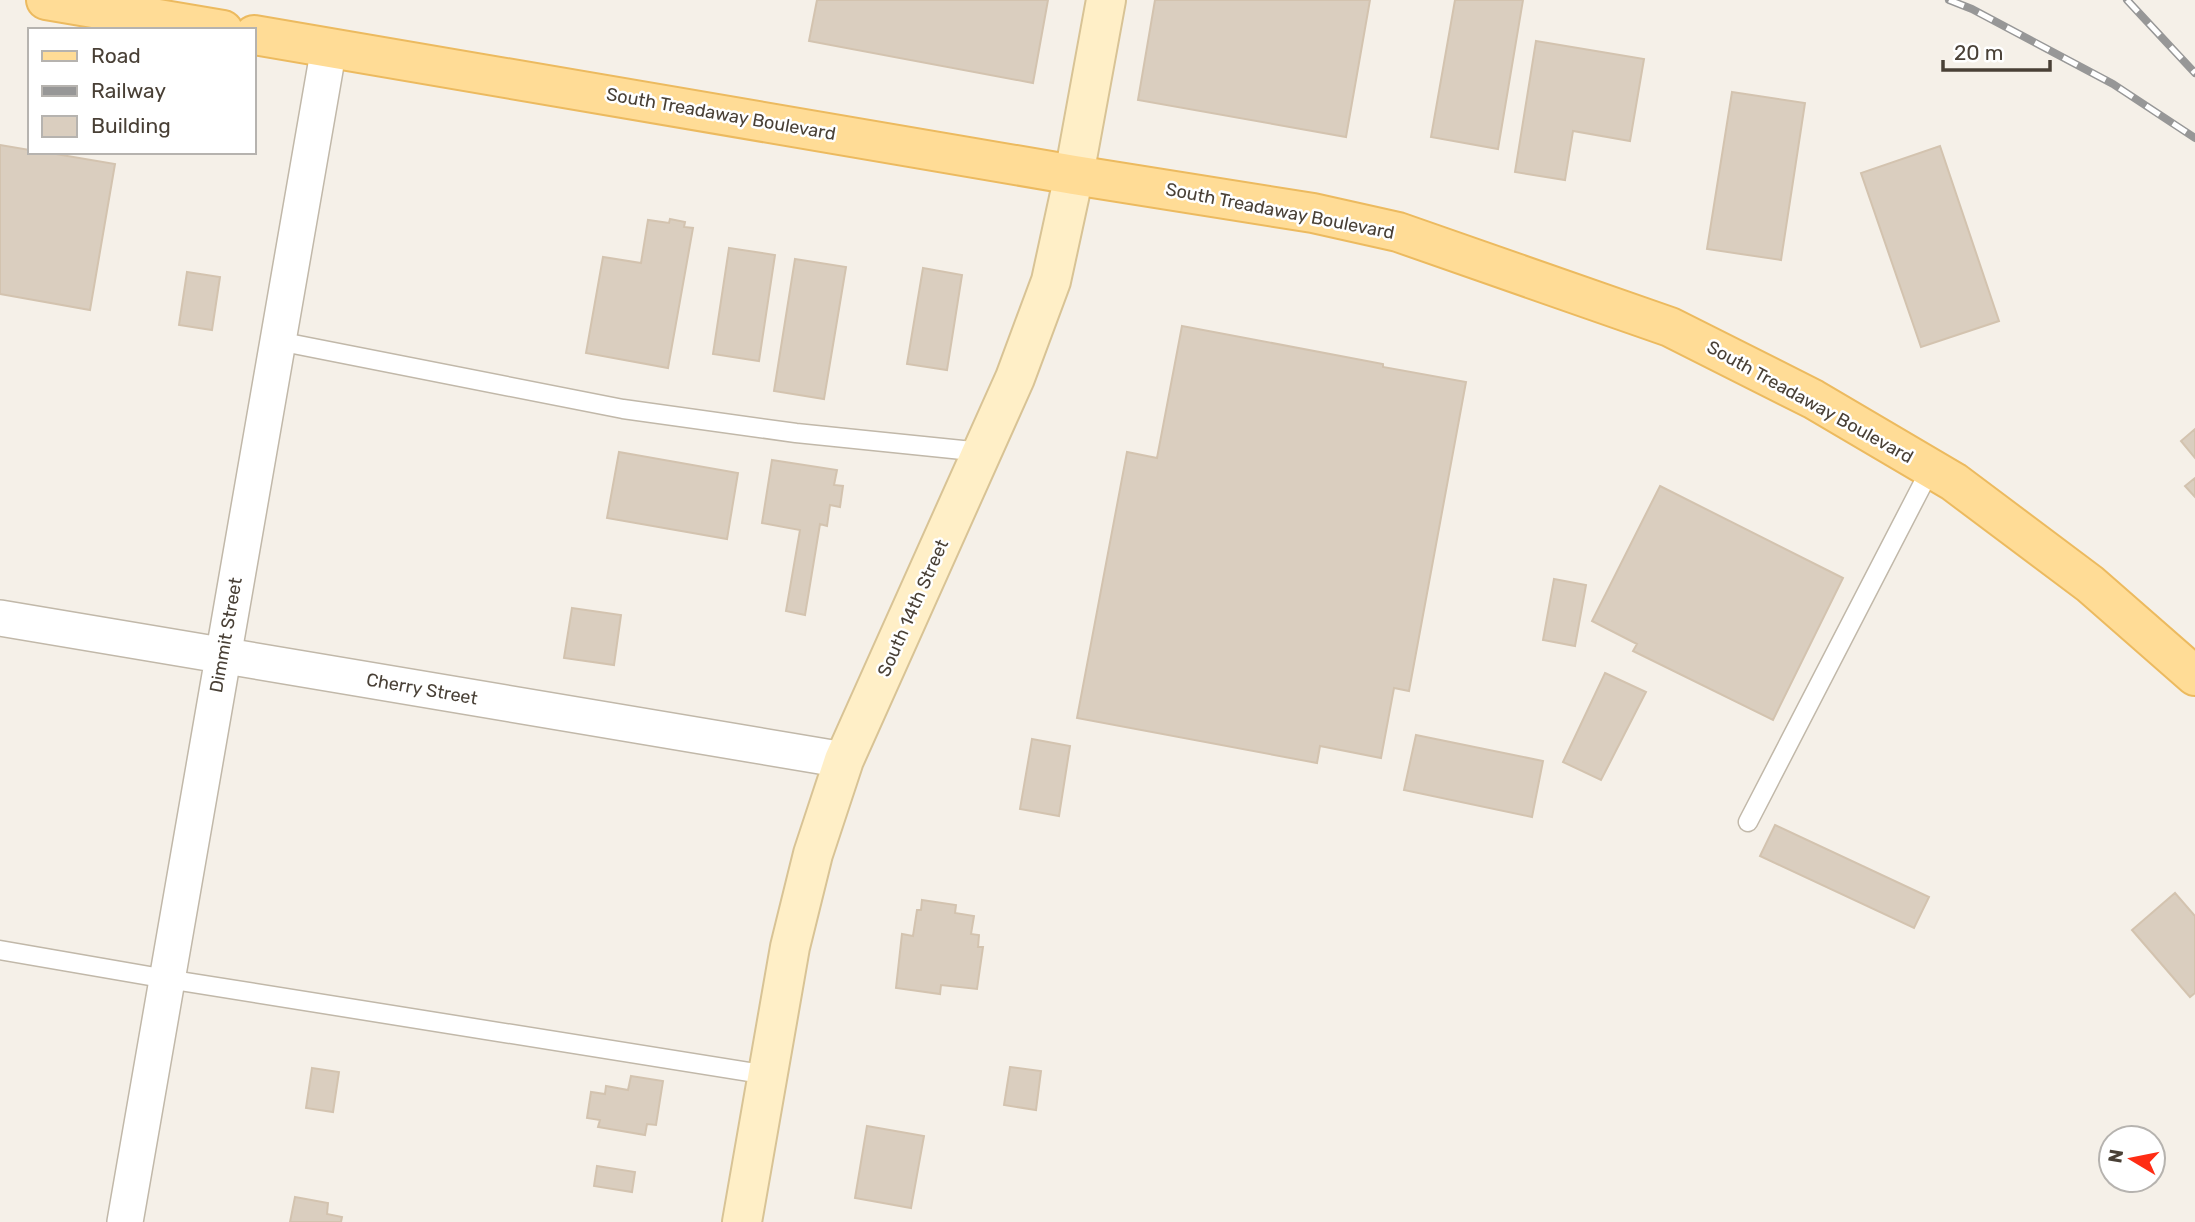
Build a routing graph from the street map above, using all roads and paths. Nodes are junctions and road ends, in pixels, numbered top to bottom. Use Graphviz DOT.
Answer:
graph roads {
  1 [pos="46,0"];
  2 [pos="1106,0"];
  3 [pos="211,28"];
  4 [pos="256,35"];
  5 [pos="329,47"];
  6 [pos="1074,175"];
  7 [pos="278,341"];
  8 [pos="982,452"];
  9 [pos="1931,468"];
  10 [pos="0,618"];
  11 [pos="223,655"];
  12 [pos="2195,676"];
  13 [pos="844,760"];
  14 [pos="1748,821"];
  15 [pos="0,950"];
  16 [pos="167,979"];
  17 [pos="768,1075"];
  18 [pos="125,1222"];
  19 [pos="742,1222"];
  1 -- 3 [label="main road"];
  2 -- 6 [label="main road, South 14th Street"];
  4 -- 5 [label="main road, South Treadaway Boulevard"];
  5 -- 6 [label="main road, South Treadaway Boulevard"];
  5 -- 7 [label="street, Dimmit Street"];
  6 -- 8 [label="main road, South 14th Street"];
  6 -- 9 [label="main road, South Treadaway Boulevard"];
  7 -- 8 [label="lane"];
  7 -- 11 [label="street, Dimmit Street"];
  8 -- 13 [label="main road, South 14th Street"];
  9 -- 12 [label="main road, South Treadaway Boulevard"];
  9 -- 14 [label="lane"];
  10 -- 11 [label="street, Cherry Street"];
  11 -- 13 [label="street, Cherry Street"];
  11 -- 16 [label="street, Dimmit Street"];
  13 -- 17 [label="main road, South 14th Street"];
  15 -- 16 [label="lane"];
  16 -- 17 [label="lane"];
  16 -- 18 [label="street, Dimmit Street"];
  17 -- 19 [label="main road, South 14th Street"];
}
